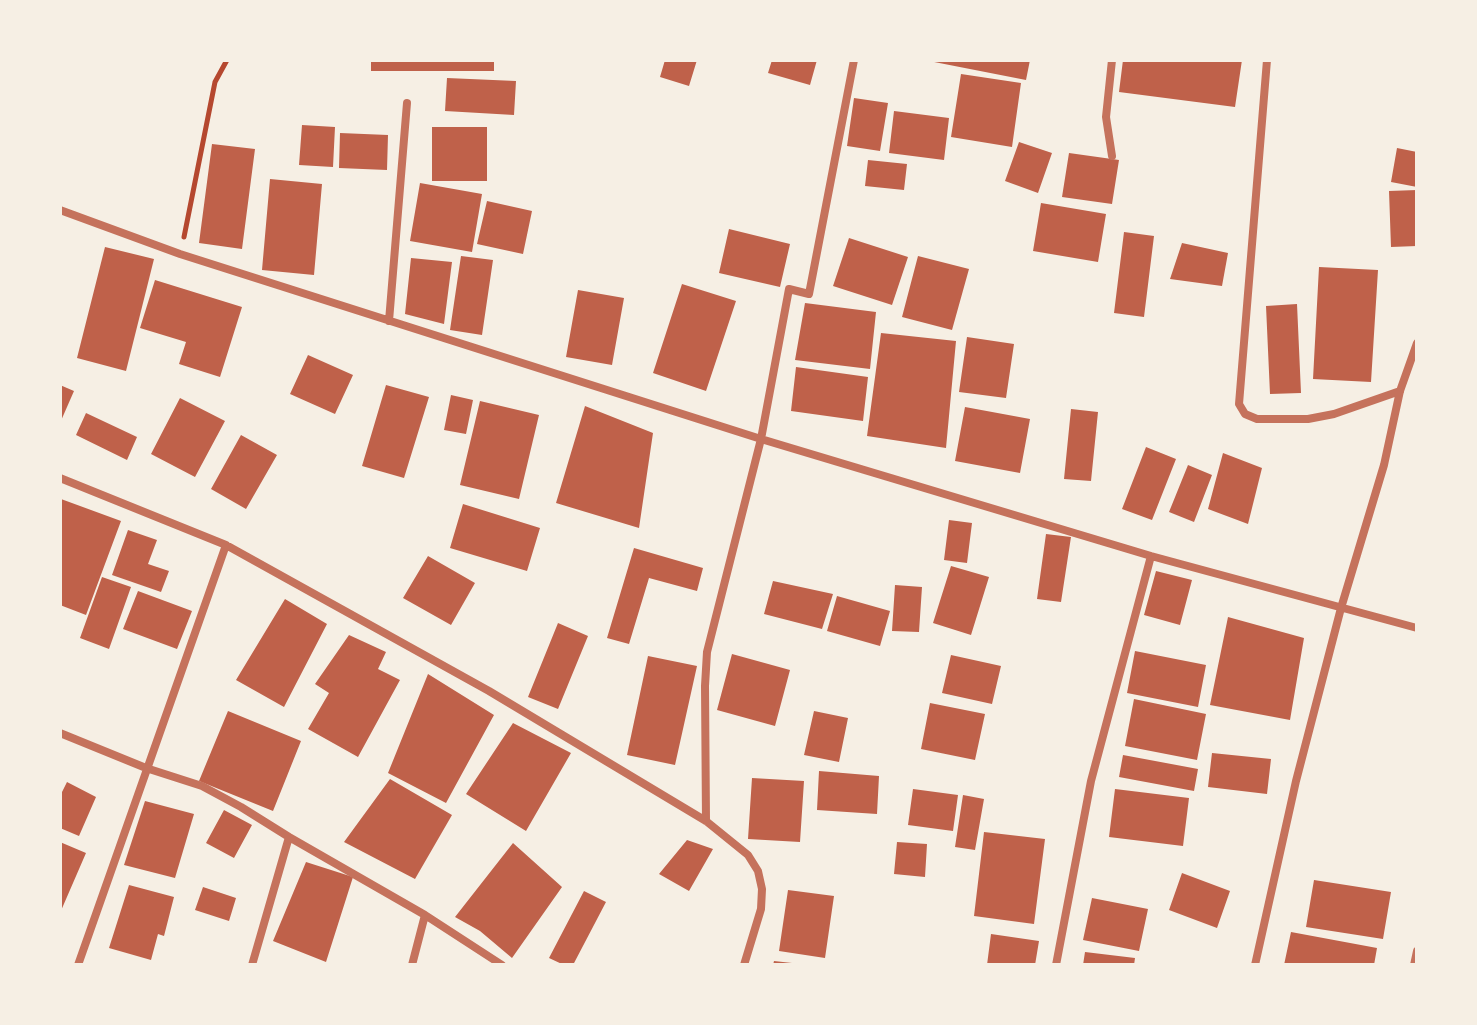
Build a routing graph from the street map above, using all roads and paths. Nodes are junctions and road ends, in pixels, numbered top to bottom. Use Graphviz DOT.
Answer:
graph roads {
  1 [pos="227,60"];
  2 [pos="854,60"];
  3 [pos="1112,60"];
  4 [pos="1267,60"];
  5 [pos="407,103"];
  6 [pos="1112,156"];
  7 [pos="60,210"];
  8 [pos="180,254"];
  9 [pos="389,321"];
  10 [pos="1417,343"];
  11 [pos="1400,391"];
  12 [pos="761,439"];
  13 [pos="60,478"];
  14 [pos="226,545"];
  15 [pos="1151,556"];
  16 [pos="1341,608"];
  17 [pos="1417,628"];
  18 [pos="60,733"];
  19 [pos="146,768"];
  20 [pos="706,821"];
  21 [pos="289,837"];
  22 [pos="425,915"];
  23 [pos="1417,951"];
  24 [pos="78,965"];
  25 [pos="252,965"];
  26 [pos="412,965"];
  27 [pos="502,965"];
  28 [pos="744,965"];
  29 [pos="1056,965"];
  30 [pos="1255,965"];
  31 [pos="1414,965"];
  1 -- 8 [label="path"];
  2 -- 12 [label="street"];
  3 -- 6 [label="street"];
  4 -- 11 [label="street"];
  5 -- 9 [label="street"];
  7 -- 8 [label="street"];
  8 -- 9 [label="street"];
  9 -- 12 [label="street"];
  10 -- 11 [label="street"];
  11 -- 16 [label="street"];
  12 -- 15 [label="street"];
  12 -- 20 [label="street"];
  13 -- 14 [label="street"];
  14 -- 19 [label="street"];
  14 -- 20 [label="street"];
  15 -- 16 [label="street"];
  15 -- 29 [label="street"];
  16 -- 17 [label="street"];
  16 -- 30 [label="street"];
  18 -- 19 [label="street"];
  19 -- 21 [label="street"];
  19 -- 24 [label="street"];
  20 -- 28 [label="street"];
  21 -- 22 [label="street"];
  21 -- 25 [label="street"];
  22 -- 26 [label="street"];
  22 -- 27 [label="street"];
  23 -- 31 [label="street"];
}
